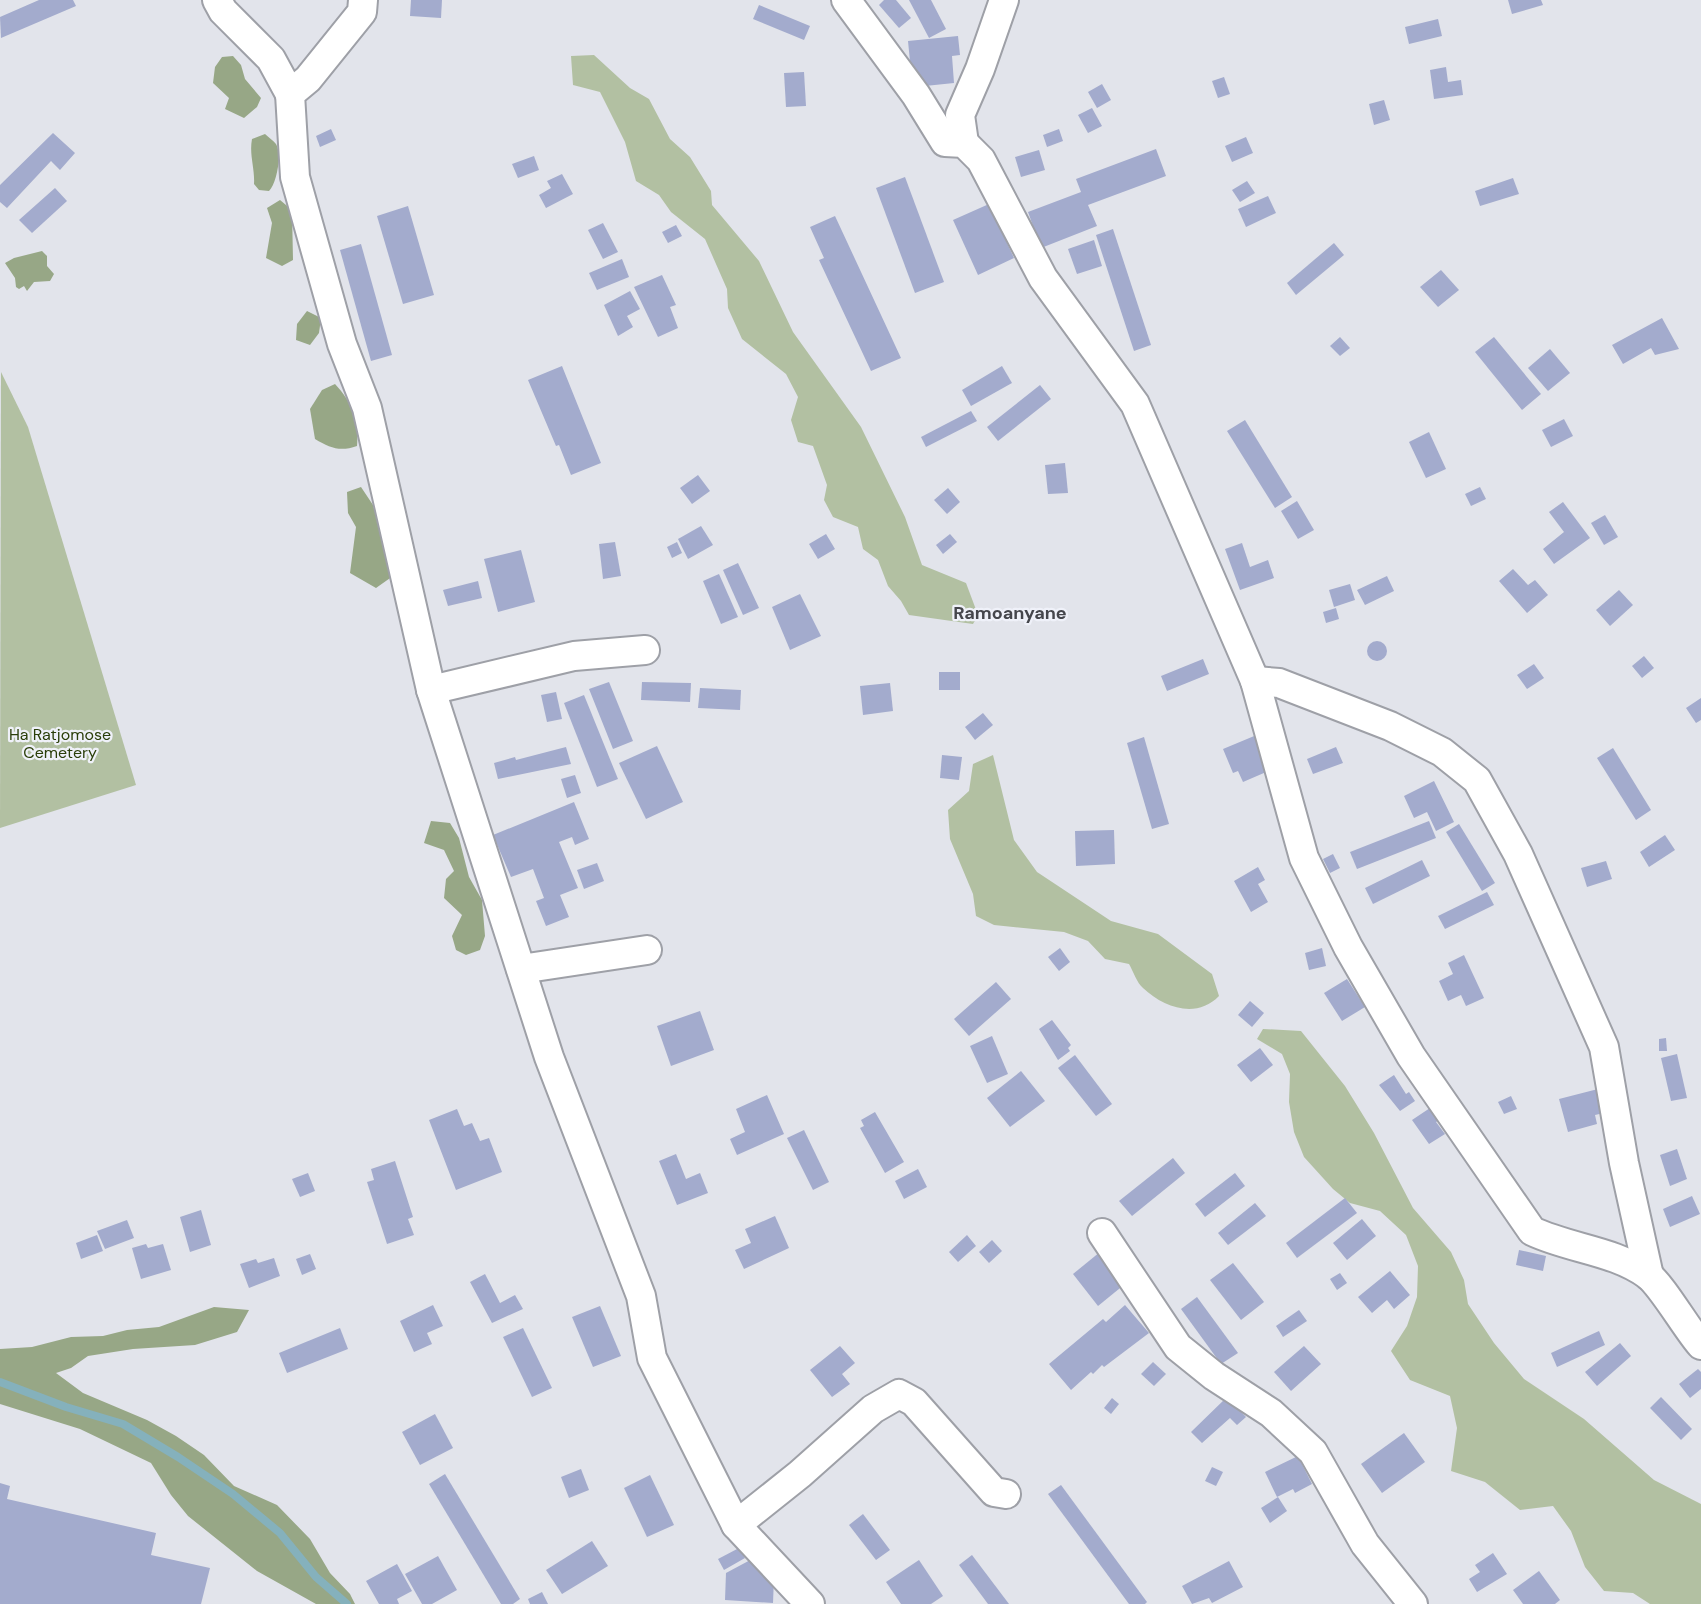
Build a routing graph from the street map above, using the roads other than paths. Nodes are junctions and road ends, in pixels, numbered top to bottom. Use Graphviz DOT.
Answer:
graph roads {
  1 [pos="218,0"];
  2 [pos="363,0"];
  3 [pos="846,0"];
  4 [pos="1004,0"];
  5 [pos="290,94"];
  6 [pos="964,143"];
  7 [pos="645,651"];
  8 [pos="1255,681"];
  9 [pos="431,690"];
  10 [pos="647,950"];
  11 [pos="521,969"];
  12 [pos="1102,1233"];
  13 [pos="1649,1276"];
  14 [pos="1701,1345"];
  15 [pos="1006,1494"];
  16 [pos="736,1525"];
  17 [pos="810,1604"];
  18 [pos="1413,1604"];
  1 -- 5 [label="street"];
  2 -- 5 [label="street"];
  3 -- 6 [label="street"];
  4 -- 6 [label="street"];
  5 -- 9 [label="street"];
  6 -- 8 [label="street"];
  7 -- 9 [label="street"];
  8 -- 13 [label="street"];
  8 -- 13 [label="street"];
  9 -- 11 [label="street"];
  10 -- 11 [label="street"];
  11 -- 16 [label="street"];
  12 -- 18 [label="street"];
  13 -- 14 [label="street"];
  15 -- 16 [label="street"];
  16 -- 17 [label="street"];
}
